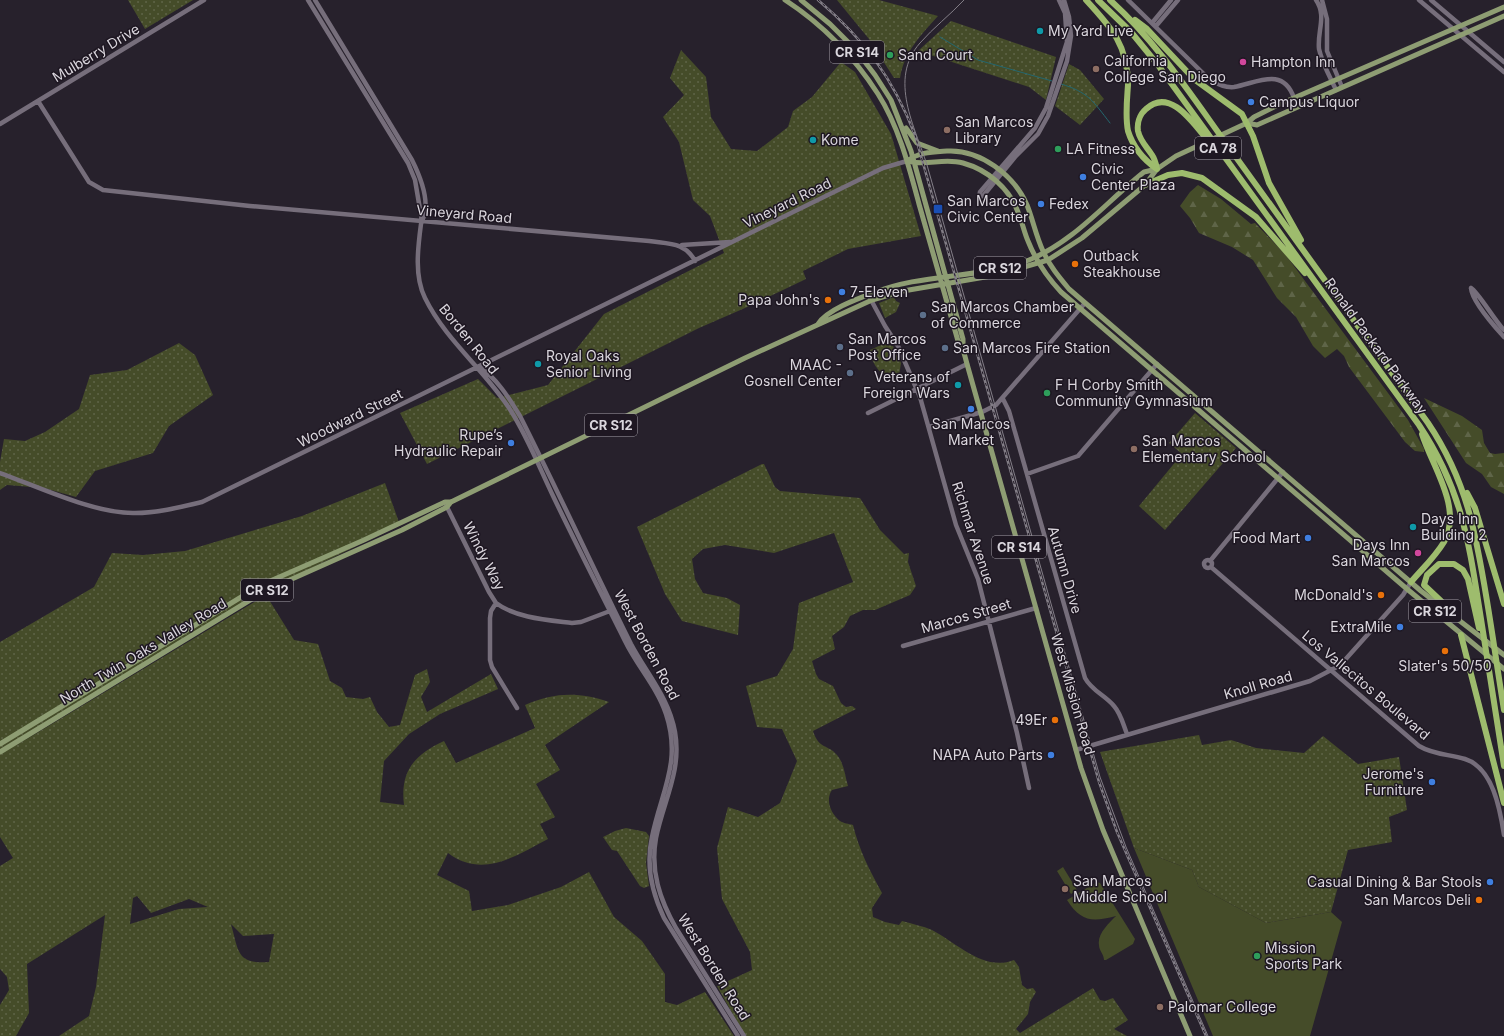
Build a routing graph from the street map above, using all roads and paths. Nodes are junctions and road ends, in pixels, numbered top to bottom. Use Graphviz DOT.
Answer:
graph roads {
  1 [pos="204,0"];
  2 [pos="308,0"];
  3 [pos="315,0"];
  4 [pos="785,0"];
  5 [pos="801,0"];
  6 [pos="1059,0"];
  7 [pos="1064,0"];
  8 [pos="1086,0"];
  9 [pos="1098,0"];
  10 [pos="1128,0"];
  11 [pos="1171,0"];
  12 [pos="1178,0"];
  13 [pos="1316,0"];
  14 [pos="1322,0"];
  15 [pos="1419,0"];
  16 [pos="1431,0"];
  17 [pos="1113,2"];
  18 [pos="1504,6"];
  19 [pos="1504,16"];
  20 [pos="1154,24"];
  21 [pos="1460,26"];
  22 [pos="1453,29"];
  23 [pos="1468,31"];
  24 [pos="1460,35"];
  25 [pos="1504,62"];
  26 [pos="1064,63"];
  27 [pos="1504,72"];
  28 [pos="1338,80"];
  29 [pos="1332,82"];
  30 [pos="1342,87"];
  31 [pos="1336,90"];
  32 [pos="1294,98"];
  33 [pos="891,100"];
  34 [pos="38,101"];
  35 [pos="1247,123"];
  36 [pos="0,124"];
  37 [pos="939,152"];
  38 [pos="912,157"];
  39 [pos="907,162"];
  40 [pos="914,163"];
  41 [pos="1231,165"];
  42 [pos="1158,169"];
  43 [pos="1000,171"];
  44 [pos="994,179"];
  45 [pos="1145,185"];
  46 [pos="422,221"];
  47 [pos="734,242"];
  48 [pos="680,246"];
  49 [pos="1044,252"];
  50 [pos="1306,252"];
  51 [pos="1035,257"];
  52 [pos="1048,260"];
  53 [pos="695,261"];
  54 [pos="1038,262"];
  55 [pos="964,277"];
  56 [pos="944,281"];
  57 [pos="931,282"];
  58 [pos="869,295"];
  59 [pos="872,300"];
  60 [pos="1085,303"];
  61 [pos="1331,303"];
  62 [pos="1079,308"];
  63 [pos="818,324"];
  64 [pos="1504,330"];
  65 [pos="1504,337"];
  66 [pos="967,364"];
  67 [pos="1156,364"];
  68 [pos="479,367"];
  69 [pos="1152,370"];
  70 [pos="917,389"];
  71 [pos="1003,399"];
  72 [pos="982,412"];
  73 [pos="868,413"];
  74 [pos="1419,425"];
  75 [pos="929,427"];
  76 [pos="539,460"];
  77 [pos="1455,469"];
  78 [pos="1283,472"];
  79 [pos="0,473"];
  80 [pos="1027,474"];
  81 [pos="1279,478"];
  82 [pos="446,505"];
  83 [pos="1379,564"];
  84 [pos="1394,568"];
  85 [pos="1411,582"];
  86 [pos="1407,589"];
  87 [pos="496,603"];
  88 [pos="1504,604"];
  89 [pos="1036,608"];
  90 [pos="610,611"];
  91 [pos="1451,613"];
  92 [pos="1479,619"];
  93 [pos="988,621"];
  94 [pos="1461,635"];
  95 [pos="902,646"];
  96 [pos="1504,655"];
  97 [pos="137,660"];
  98 [pos="1504,669"];
  99 [pos="1331,670"];
  100 [pos="114,682"];
  101 [pos="90,689"];
  102 [pos="517,708"];
  103 [pos="1504,710"];
  104 [pos="1126,734"];
  105 [pos="0,744"];
  106 [pos="1076,750"];
  107 [pos="0,752"];
  108 [pos="1504,766"];
  109 [pos="1029,788"];
  110 [pos="1504,803"];
  111 [pos="1504,834"];
  112 [pos="738,1036"];
  113 [pos="744,1036"];
  114 [pos="1190,1036"];
  1 -- 34 [label="street, Mulberry Drive"];
  2 -- 46 [label="street, Borden Road"];
  3 -- 46 [label="street, Borden Road"];
  4 -- 39 [label="main road, CR S14"];
  5 -- 33 [label="main road, CR S14"];
  6 -- 26 [label="street"];
  7 -- 26 [label="street"];
  8 -- 42 [label="highway"];
  9 -- 41 [label="highway, Ronald Packard Parkway / CA 78"];
  10 -- 20 [label="street"];
  11 -- 20 [label="street"];
  12 -- 20 [label="street"];
  13 -- 29 [label="street"];
  14 -- 28 [label="street"];
  15 -- 22 [label="street"];
  16 -- 21 [label="street"];
  17 -- 35 [label="highway"];
  17 -- 50 [label="highway, Ronald Packard Parkway / CA 78"];
  18 -- 21 [label="main road"];
  19 -- 23 [label="main road"];
  20 -- 32 [label="street"];
  21 -- 22 [label="main road"];
  21 -- 23 [label="street"];
  22 -- 24 [label="street"];
  22 -- 28 [label="main road"];
  23 -- 24 [label="main road"];
  23 -- 25 [label="street"];
  24 -- 27 [label="street"];
  24 -- 30 [label="main road"];
  26 -- 43 [label="street"];
  28 -- 29 [label="main road"];
  28 -- 30 [label="street"];
  29 -- 31 [label="street"];
  29 -- 32 [label="main road"];
  30 -- 31 [label="main road"];
  31 -- 35 [label="main road"];
  32 -- 35 [label="main road"];
  33 -- 37 [label="main road"];
  33 -- 38 [label="main road, CR S14"];
  34 -- 36 [label="street, Mulberry Drive"];
  34 -- 46 [label="street, Vineyard Road"];
  35 -- 42 [label="main road, North Twin Oaks Valley Road"];
  35 -- 50 [label="highway"];
  37 -- 38 [label="main road"];
  37 -- 43 [label="main road"];
  38 -- 39 [label="main road"];
  38 -- 40 [label="main road, CR S14"];
  39 -- 40 [label="main road"];
  39 -- 47 [label="street, Vineyard Road"];
  39 -- 56 [label="main road, CR S14"];
  40 -- 44 [label="main road"];
  40 -- 56 [label="main road, CR S14"];
  41 -- 42 [label="highway"];
  41 -- 61 [label="highway, Ronald Packard Parkway / CA 78"];
  42 -- 45 [label="main road, North Twin Oaks Valley Road"];
  42 -- 49 [label="main road, North Twin Oaks Valley Road"];
  43 -- 44 [label="street"];
  43 -- 49 [label="main road"];
  44 -- 51 [label="main road"];
  45 -- 52 [label="main road, North Twin Oaks Valley Road"];
  45 -- 61 [label="highway"];
  46 -- 48 [label="street, Vineyard Road"];
  46 -- 68 [label="street, Borden Road"];
  47 -- 48 [label="street, Vineyard Road"];
  47 -- 53 [label="street, Vineyard Road"];
  48 -- 53 [label="street"];
  49 -- 51 [label="main road, North Twin Oaks Valley Road / CR S12"];
  49 -- 52 [label="main road, CR S12"];
  50 -- 77 [label="highway, Ronald Packard Parkway / CA 78"];
  51 -- 54 [label="main road"];
  51 -- 55 [label="main road, North Twin Oaks Valley Road / CR S12"];
  52 -- 54 [label="main road, North Twin Oaks Valley Road"];
  52 -- 60 [label="main road, CR S12"];
  53 -- 68 [label="street, Woodward Street"];
  54 -- 55 [label="main road, North Twin Oaks Valley Road / CR S12"];
  54 -- 62 [label="main road, CR S12"];
  55 -- 57 [label="main road, North Twin Oaks Valley Road / CR S12"];
  56 -- 66 [label="main road, West Mission Road / CR S14"];
  57 -- 58 [label="main road, North Twin Oaks Valley Road / CR S12"];
  57 -- 59 [label="main road, North Twin Oaks Valley Road / CR S12"];
  58 -- 59 [label="street, Richmar Avenue"];
  58 -- 63 [label="main road, North Twin Oaks Valley Road / CR S12"];
  59 -- 63 [label="main road, North Twin Oaks Valley Road / CR S12"];
  59 -- 70 [label="street, Richmar Avenue"];
  60 -- 62 [label="street"];
  60 -- 67 [label="main road, CR S12"];
  61 -- 74 [label="highway, Ronald Packard Parkway / CA 78"];
  62 -- 69 [label="main road, CR S12"];
  62 -- 71 [label="street"];
  63 -- 76 [label="main road, North Twin Oaks Valley Road / CR S12"];
  64 -- 65 [label="street"];
  66 -- 70 [label="street"];
  66 -- 72 [label="main road, West Mission Road / CR S14"];
  67 -- 69 [label="street"];
  67 -- 78 [label="main road, CR S12"];
  68 -- 76 [label="street, Borden Road"];
  68 -- 79 [label="street, Woodward Street"];
  69 -- 80 [label="street"];
  69 -- 81 [label="main road, CR S12"];
  70 -- 73 [label="street"];
  70 -- 75 [label="street, Richmar Avenue"];
  71 -- 72 [label="street"];
  71 -- 80 [label="street, Autumn Drive"];
  72 -- 75 [label="street"];
  72 -- 89 [label="main road, West Mission Road / CR S14"];
  74 -- 85 [label="highway"];
  74 -- 92 [label="highway, Ronald Packard Parkway / CA 78"];
  75 -- 93 [label="street, Richmar Avenue"];
  76 -- 82 [label="main road, North Twin Oaks Valley Road / CR S12"];
  76 -- 90 [label="street, West Borden Road"];
  76 -- 113 [label="street, West Borden Road"];
  77 -- 88 [label="highway"];
  77 -- 103 [label="highway, Ronald Packard Parkway / CA 78"];
  78 -- 81 [label="street"];
  78 -- 84 [label="main road, CR S12"];
  80 -- 104 [label="street, Autumn Drive"];
  81 -- 83 [label="main road, CR S12"];
  81 -- 99 [label="street, Los Vallecitos Boulevard"];
  82 -- 87 [label="street, Windy Way"];
  82 -- 97 [label="main road, North Twin Oaks Valley Road / CR S12"];
  82 -- 100 [label="main road, North Twin Oaks Valley Road / CR S12"];
  83 -- 84 [label="main road"];
  83 -- 86 [label="main road, CR S12"];
  84 -- 85 [label="main road, CR S12"];
  85 -- 86 [label="street, Knoll Road"];
  85 -- 91 [label="main road, CR S12"];
  86 -- 94 [label="main road, CR S12"];
  86 -- 99 [label="street, Knoll Road"];
  87 -- 90 [label="street"];
  87 -- 102 [label="street, Windy Way"];
  89 -- 93 [label="street, Marcos Street"];
  89 -- 106 [label="main road, West Mission Road / CR S14"];
  90 -- 112 [label="street, West Borden Road"];
  91 -- 92 [label="highway"];
  91 -- 96 [label="main road, CR S12"];
  92 -- 108 [label="highway, Ronald Packard Parkway / CA 78"];
  93 -- 95 [label="street, Marcos Street"];
  93 -- 109 [label="street, Richmar Avenue"];
  94 -- 98 [label="main road, CR S12"];
  94 -- 110 [label="highway"];
  97 -- 100 [label="main road"];
  97 -- 101 [label="main road, North Twin Oaks Valley Road / CR S12"];
  99 -- 104 [label="street, Knoll Road"];
  99 -- 111 [label="street, Los Vallecitos Boulevard"];
  100 -- 101 [label="main road"];
  100 -- 107 [label="main road, North Twin Oaks Valley Road / CR S12"];
  101 -- 105 [label="main road, North Twin Oaks Valley Road / CR S12"];
  104 -- 106 [label="street, Knoll Road"];
  106 -- 114 [label="main road, West Mission Road / CR S14"];
}
